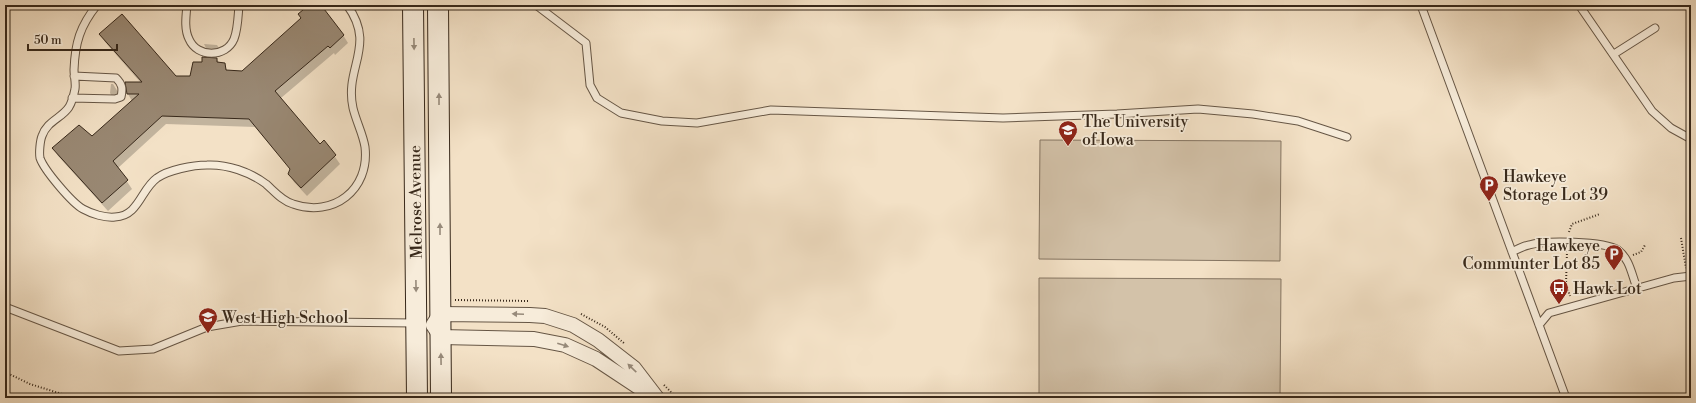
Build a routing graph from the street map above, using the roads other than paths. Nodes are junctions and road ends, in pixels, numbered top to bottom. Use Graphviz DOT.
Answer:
graph roads {
  1 [pos="97,5"];
  2 [pos="187,5"];
  3 [pos="238,5"];
  4 [pos="346,5"];
  5 [pos="413,5"];
  6 [pos="438,5"];
  7 [pos="536,5"];
  8 [pos="1579,5"];
  9 [pos="1422,8"];
  10 [pos="1655,28"];
  11 [pos="1614,54"];
  12 [pos="74,76"];
  13 [pos="72,98"];
  14 [pos="1347,137"];
  15 [pos="1691,139"];
  16 [pos="1512,252"];
  17 [pos="1689,276"];
  18 [pos="1637,288"];
  19 [pos="5,307"];
  20 [pos="433,325"];
  21 [pos="1539,325"];
  22 [pos="417,398"];
  23 [pos="441,398"];
  24 [pos="656,398"];
  25 [pos="1566,398"];
  1 -- 12 [label="lane"];
  2 -- 3 [label="lane"];
  4 -- 13 [label="lane"];
  5 -- 20 [label="main road, Melrose Avenue, one-way"];
  20 -- 6 [label="main road, Melrose Avenue, one-way"];
  7 -- 14 [label="lane"];
  8 -- 11 [label="lane"];
  9 -- 16 [label="lane"];
  10 -- 11 [label="lane"];
  11 -- 15 [label="lane"];
  12 -- 13 [label="lane"];
  12 -- 13 [label="lane"];
  16 -- 18 [label="lane"];
  16 -- 21 [label="lane"];
  17 -- 18 [label="lane"];
  18 -- 21 [label="lane"];
  19 -- 20 [label="lane"];
  20 -- 22 [label="main road, Melrose Avenue"];
  23 -- 20 [label="main road, Melrose Avenue, one-way"];
  20 -- 24 [label="street, one-way"];
  24 -- 20 [label="street, one-way"];
  21 -- 25 [label="lane"];
}
